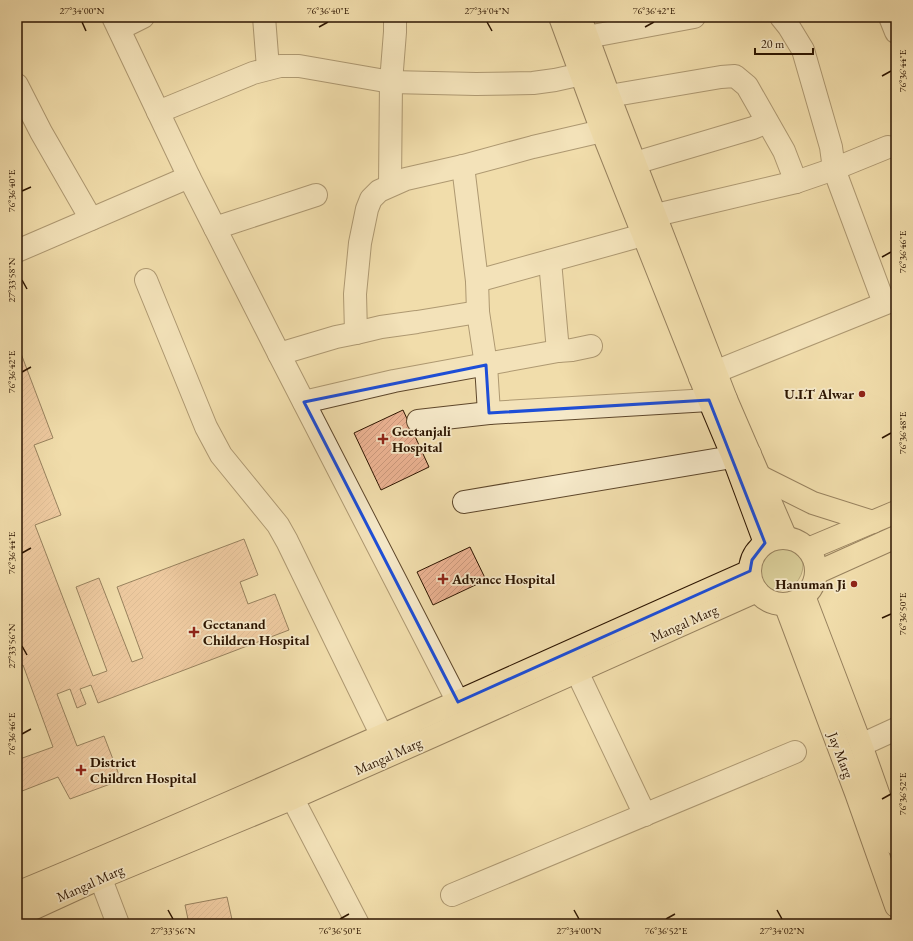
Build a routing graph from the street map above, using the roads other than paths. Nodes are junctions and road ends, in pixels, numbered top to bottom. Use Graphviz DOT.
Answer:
graph roads {
  1 [pos="143,17"];
  2 [pos="264,17"];
  3 [pos="395,17"];
  4 [pos="560,17"];
  5 [pos="580,17"];
  6 [pos="694,17"];
  7 [pos="781,17"];
  8 [pos="890,17"];
  9 [pos="116,23"];
  10 [pos="896,32"];
  11 [pos="587,37"];
  12 [pos="268,68"];
  13 [pos="582,74"];
  14 [pos="391,82"];
  15 [pos="17,85"];
  16 [pos="609,96"];
  17 [pos="158,112"];
  18 [pos="767,122"];
  19 [pos="602,131"];
  20 [pos="888,147"];
  21 [pos="636,163"];
  22 [pos="463,166"];
  23 [pos="834,169"];
  24 [pos="189,177"];
  25 [pos="796,182"];
  26 [pos="390,186"];
  27 [pos="316,195"];
  28 [pos="656,215"];
  29 [pos="91,219"];
  30 [pos="215,228"];
  31 [pos="643,235"];
  32 [pos="17,251"];
  33 [pos="550,261"];
  34 [pos="146,280"];
  35 [pos="476,281"];
  36 [pos="890,301"];
  37 [pos="478,312"];
  38 [pos="356,332"];
  39 [pos="591,346"];
  40 [pos="558,351"];
  41 [pos="279,354"];
  42 [pos="486,365"];
  43 [pos="708,375"];
  44 [pos="718,400"];
  45 [pos="304,402"];
  46 [pos="489,413"];
  47 [pos="418,421"];
  48 [pos="741,456"];
  49 [pos="759,476"];
  50 [pos="464,502"];
  51 [pos="896,512"];
  52 [pos="873,522"];
  53 [pos="896,537"];
  54 [pos="786,538"];
  55 [pos="765,543"];
  56 [pos="808,549"];
  57 [pos="816,573"];
  58 [pos="754,581"];
  59 [pos="794,600"];
  60 [pos="568,652"];
  61 [pos="577,672"];
  62 [pos="458,702"];
  63 [pos="896,729"];
  64 [pos="382,736"];
  65 [pos="861,745"];
  66 [pos="795,752"];
  67 [pos="282,779"];
  68 [pos="293,798"];
  69 [pos="645,815"];
  70 [pos="896,844"];
  71 [pos="97,870"];
  72 [pos="17,893"];
  73 [pos="452,895"];
  74 [pos="896,906"];
  75 [pos="17,916"];
  76 [pos="118,924"];
  77 [pos="358,924"];
  1 -- 9 [label="street"];
  2 -- 12 [label="street"];
  3 -- 14 [label="street"];
  4 -- 13 [label="main road"];
  5 -- 11 [label="main road"];
  6 -- 11 [label="street"];
  7 -- 23 [label="street"];
  8 -- 10 [label="street"];
  9 -- 17 [label="street"];
  11 -- 16 [label="main road"];
  12 -- 14 [label="street"];
  12 -- 17 [label="street"];
  13 -- 14 [label="street"];
  13 -- 19 [label="main road"];
  14 -- 26 [label="street"];
  15 -- 29 [label="street"];
  16 -- 18 [label="street"];
  16 -- 21 [label="main road"];
  17 -- 24 [label="street"];
  18 -- 21 [label="street"];
  18 -- 25 [label="street"];
  19 -- 22 [label="street"];
  19 -- 31 [label="main road"];
  20 -- 23 [label="street"];
  21 -- 28 [label="main road"];
  22 -- 26 [label="street"];
  22 -- 35 [label="street"];
  23 -- 25 [label="street"];
  23 -- 36 [label="street"];
  24 -- 29 [label="street"];
  24 -- 30 [label="street"];
  25 -- 28 [label="street"];
  26 -- 38 [label="street"];
  27 -- 30 [label="street"];
  28 -- 43 [label="main road"];
  29 -- 32 [label="street"];
  30 -- 41 [label="street"];
  31 -- 33 [label="street"];
  31 -- 43 [label="main road"];
  33 -- 35 [label="street"];
  33 -- 40 [label="street"];
  34 -- 64 [label="street"];
  35 -- 37 [label="street"];
  36 -- 43 [label="street"];
  37 -- 38 [label="street"];
  37 -- 42 [label="street"];
  38 -- 41 [label="street"];
  39 -- 40 [label="street"];
  40 -- 42 [label="street"];
  41 -- 45 [label="street"];
  42 -- 45 [label="street"];
  42 -- 46 [label="street"];
  43 -- 44 [label="main road"];
  44 -- 46 [label="street"];
  44 -- 48 [label="main road"];
  45 -- 62 [label="street"];
  46 -- 47 [label="street"];
  48 -- 49 [label="main road"];
  48 -- 50 [label="street"];
  48 -- 55 [label="main road"];
  49 -- 52 [label="main road"];
  49 -- 54 [label="main road"];
  51 -- 52 [label="main road"];
  52 -- 56 [label="main road"];
  53 -- 57 [label="main road"];
  54 -- 55 [label="main road"];
  54 -- 56 [label="main road"];
  55 -- 58 [label="main road"];
  56 -- 57 [label="main road"];
  57 -- 59 [label="main road"];
  58 -- 59 [label="main road"];
  58 -- 60 [label="main road, Mangal Marg"];
  58 -- 61 [label="main road, Mangal Marg"];
  59 -- 65 [label="main road, Jay Marg"];
  59 -- 74 [label="main road, Jay Marg"];
  60 -- 61 [label="street"];
  60 -- 62 [label="main road, Mangal Marg"];
  61 -- 68 [label="main road, Mangal Marg"];
  61 -- 69 [label="street"];
  62 -- 64 [label="main road, Mangal Marg"];
  63 -- 65 [label="street"];
  64 -- 67 [label="main road, Mangal Marg"];
  65 -- 70 [label="main road, Jay Marg"];
  66 -- 69 [label="street"];
  67 -- 68 [label="street"];
  67 -- 71 [label="main road, Mangal Marg"];
  68 -- 71 [label="main road, Mangal Marg"];
  68 -- 77 [label="street"];
  69 -- 73 [label="street"];
  71 -- 72 [label="main road, Mangal Marg"];
  71 -- 75 [label="main road, Mangal Marg"];
  71 -- 76 [label="street"];
}
